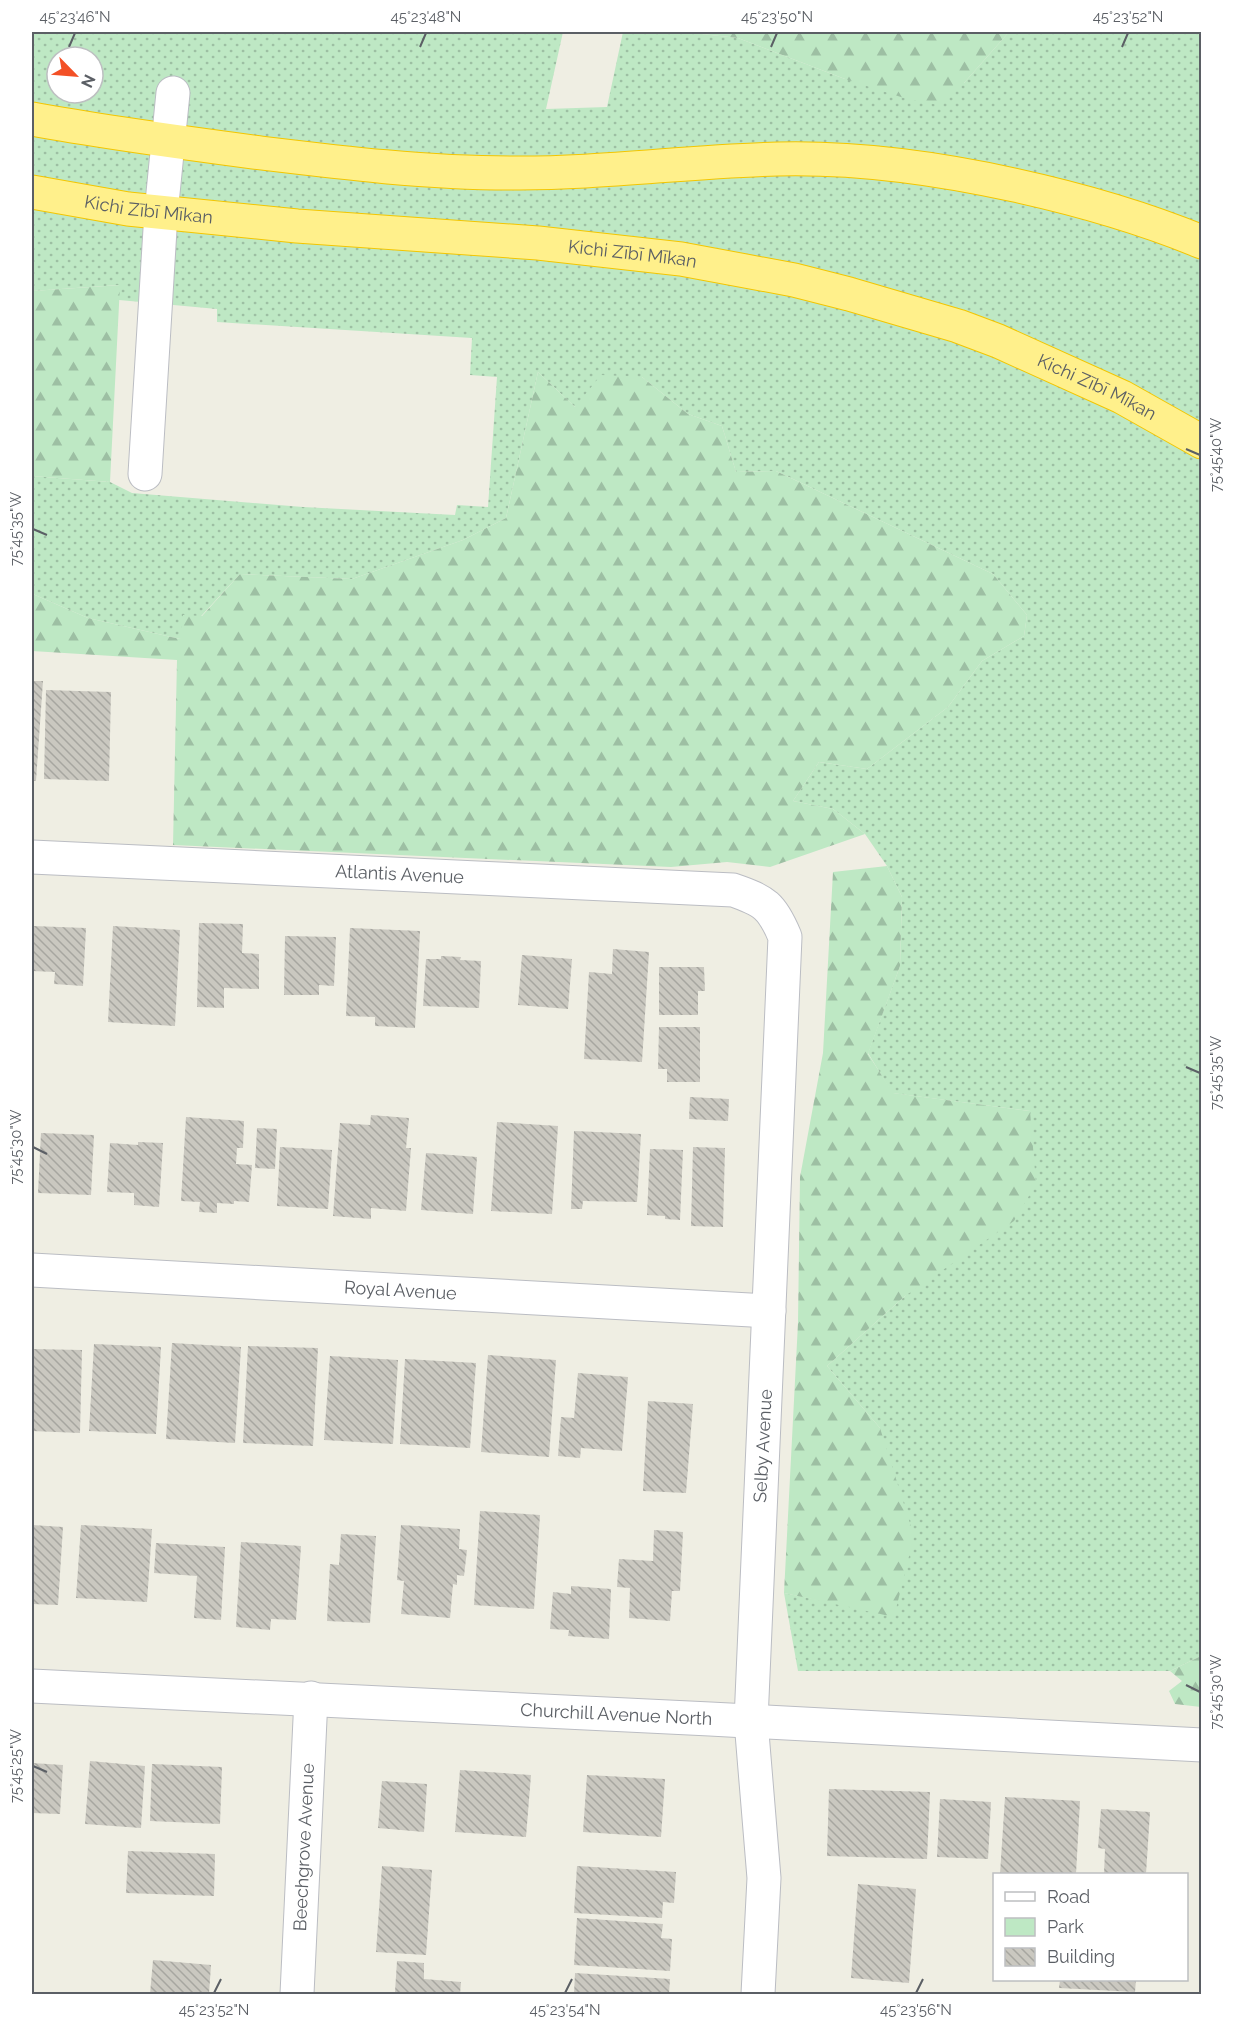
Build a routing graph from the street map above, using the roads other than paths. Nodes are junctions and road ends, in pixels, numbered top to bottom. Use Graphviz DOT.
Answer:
graph roads {
  1 [pos="173,93"];
  2 [pos="32,119"];
  3 [pos="167,140"];
  4 [pos="32,192"];
  5 [pos="161,213"];
  6 [pos="1202,242"];
  7 [pos="1202,442"];
  8 [pos="145,474"];
  9 [pos="32,857"];
  10 [pos="765,904"];
  11 [pos="32,1270"];
  12 [pos="769,1311"];
  13 [pos="32,1686"];
  14 [pos="311,1698"];
  15 [pos="751,1721"];
  16 [pos="1202,1745"];
  17 [pos="297,1995"];
  18 [pos="758,1995"];
  1 -- 3 [label="street"];
  2 -- 3 [label="highway"];
  3 -- 5 [label="street"];
  3 -- 6 [label="highway"];
  4 -- 5 [label="highway, Kichi Zībī Mīkan"];
  5 -- 7 [label="highway, Kichi Zībī Mīkan"];
  5 -- 8 [label="street"];
  9 -- 10 [label="street, Atlantis Avenue"];
  10 -- 12 [label="street, Selby Avenue"];
  11 -- 12 [label="street, Royal Avenue"];
  12 -- 15 [label="street, Selby Avenue"];
  13 -- 14 [label="street, Churchill Avenue North"];
  14 -- 15 [label="street, Churchill Avenue North"];
  14 -- 17 [label="street, Beechgrove Avenue"];
  15 -- 16 [label="street, Churchill Avenue North"];
  15 -- 18 [label="street, Selby Avenue"];
}
